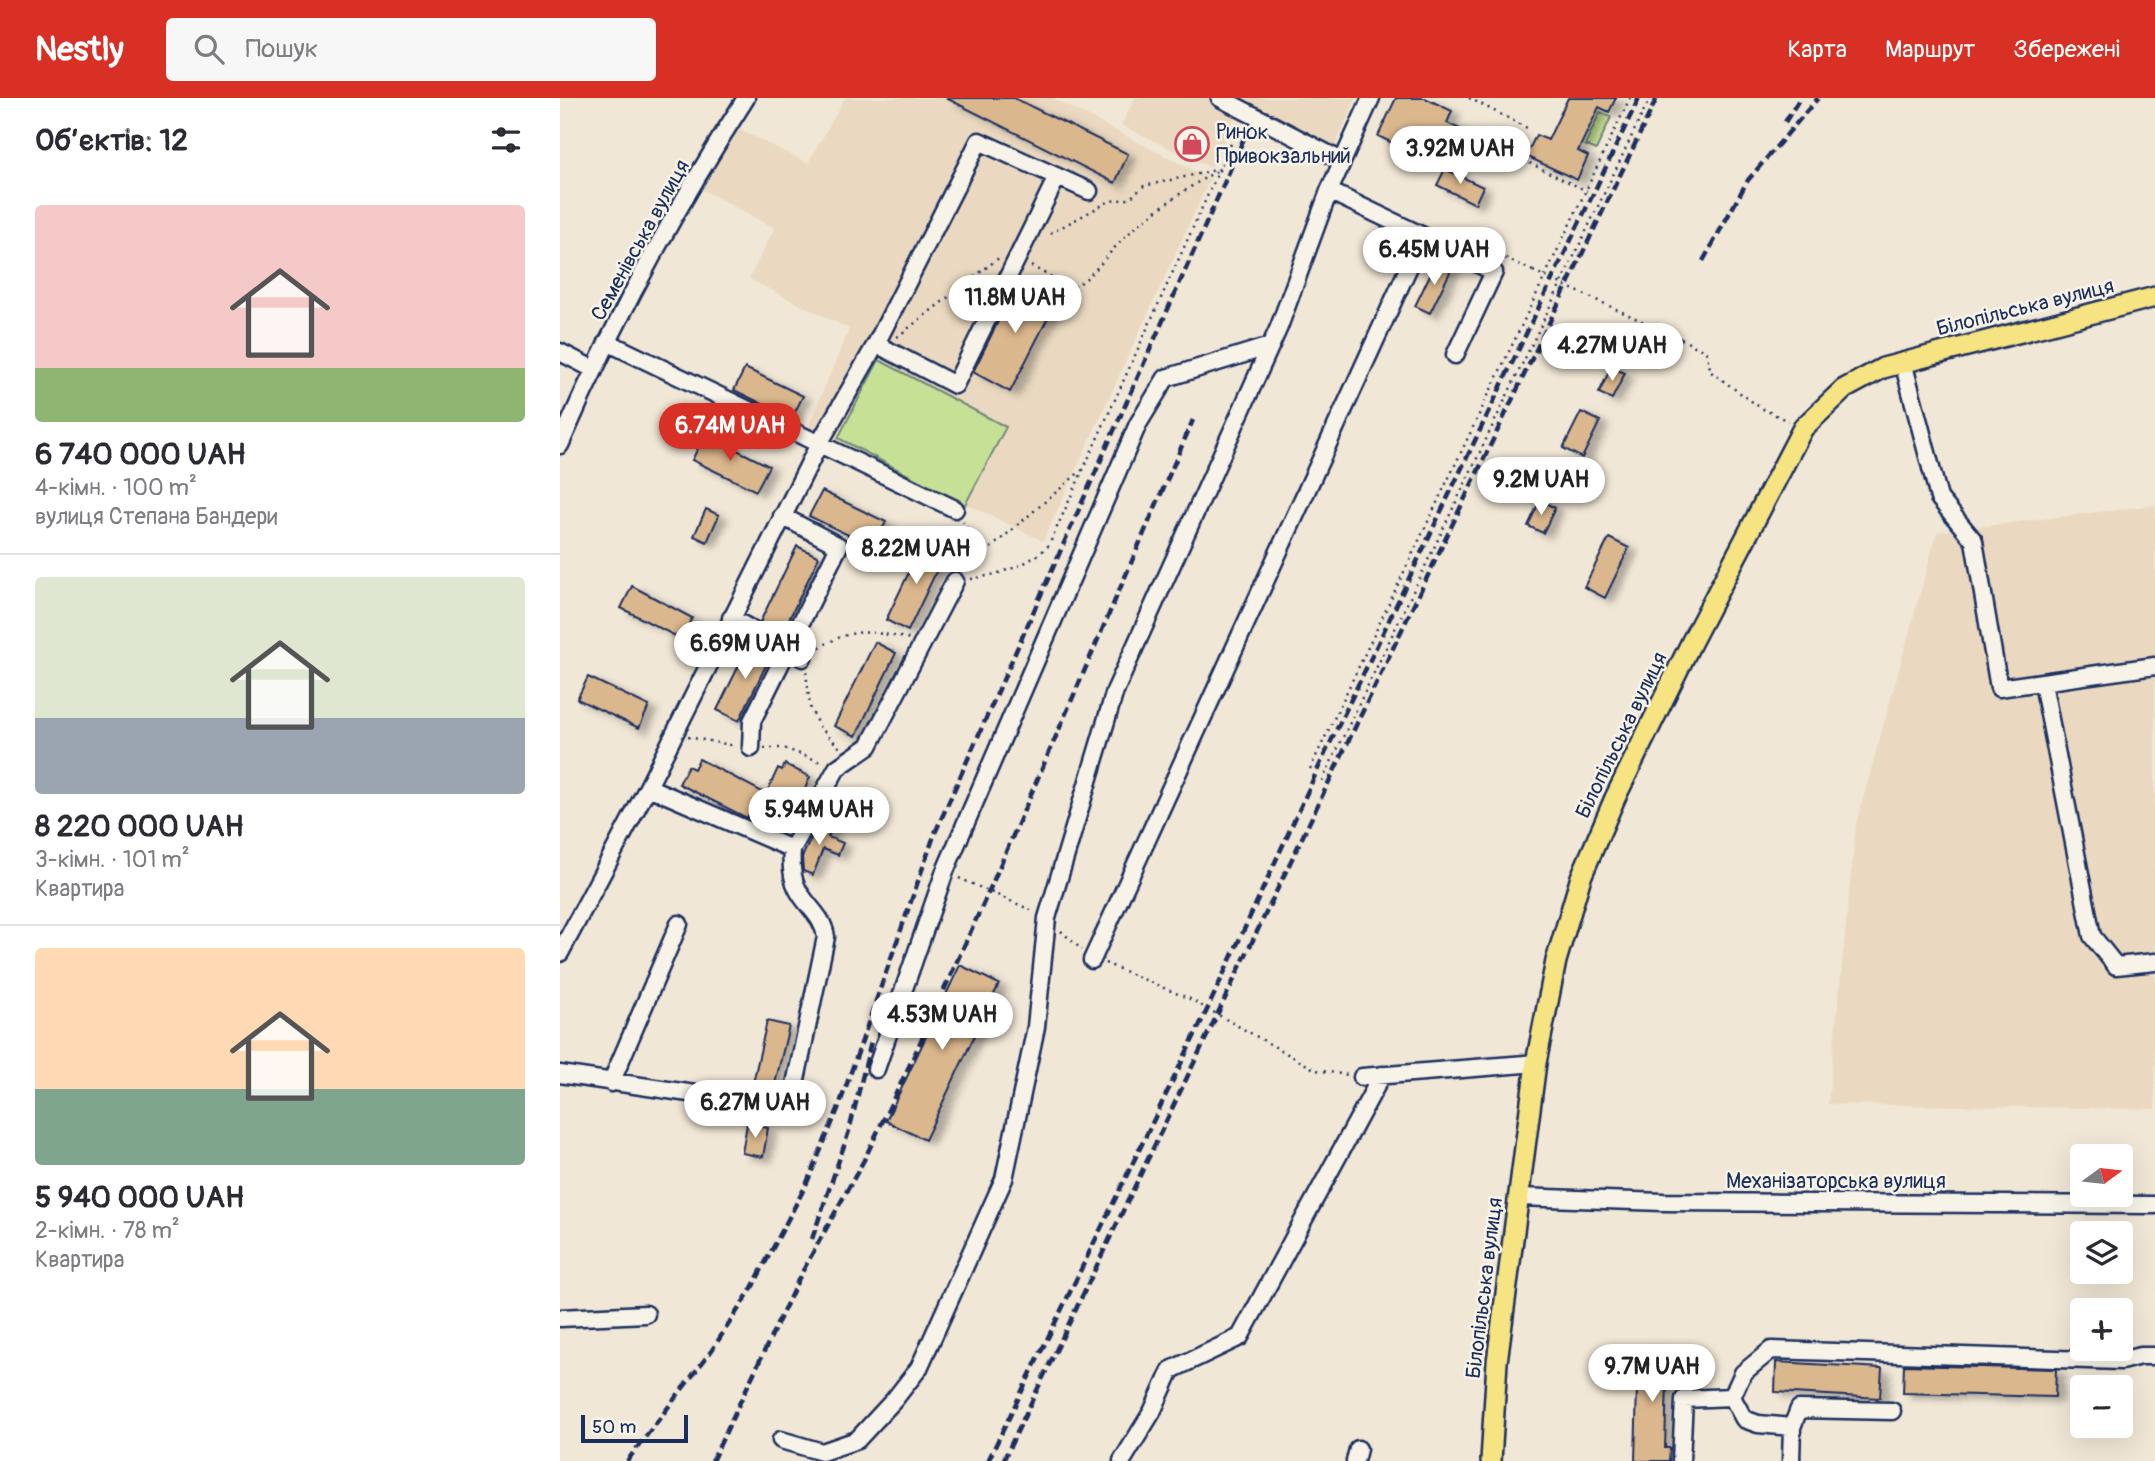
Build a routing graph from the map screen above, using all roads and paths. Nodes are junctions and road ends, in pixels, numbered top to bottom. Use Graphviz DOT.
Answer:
graph roads {
  1 [pos="746,98"];
  2 [pos="1220,98"];
  3 [pos="1371,98"];
  4 [pos="1469,98"];
  5 [pos="1650,98"];
  6 [pos="1628,99"];
  7 [pos="1246,111"];
  8 [pos="1531,130"];
  9 [pos="1517,157"];
  10 [pos="1342,161"];
  11 [pos="1220,169"];
  12 [pos="1057,177"];
  13 [pos="1088,191"];
  14 [pos="1329,191"];
  15 [pos="1587,191"];
  16 [pos="1423,236"];
  17 [pos="1474,243"];
  18 [pos="1022,251"];
  19 [pos="2155,297"];
  20 [pos="607,342"];
  21 [pos="880,346"];
  22 [pos="1270,346"];
  23 [pos="560,352"];
  24 [pos="1455,355"];
  25 [pos="1903,362"];
  26 [pos="593,369"];
  27 [pos="1804,428"];
  28 [pos="820,442"];
  29 [pos="560,445"];
  30 [pos="1084,468"];
  31 [pos="955,509"];
  32 [pos="782,516"];
  33 [pos="964,557"];
  34 [pos="955,581"];
  35 [pos="731,618"];
  36 [pos="923,641"];
  37 [pos="788,649"];
  38 [pos="803,658"];
  39 [pos="2155,666"];
  40 [pos="2043,683"];
  41 [pos="751,748"];
  42 [pos="851,759"];
  43 [pos="1310,769"];
  44 [pos="1322,781"];
  45 [pos="648,788"];
  46 [pos="792,849"];
  47 [pos="945,871"];
  48 [pos="1047,918"];
  49 [pos="679,924"];
  50 [pos="560,953"];
  51 [pos="1092,960"];
  52 [pos="2155,962"];
  53 [pos="1536,1063"];
  54 [pos="876,1069"];
  55 [pos="560,1074"];
  56 [pos="1382,1075"];
  57 [pos="1362,1077"];
  58 [pos="611,1083"];
  59 [pos="1518,1197"];
  60 [pos="2155,1205"];
  61 [pos="646,1314"];
  62 [pos="560,1318"];
  63 [pos="2155,1356"];
  64 [pos="1732,1397"];
  65 [pos="1892,1411"];
  66 [pos="1792,1427"];
  67 [pos="781,1440"];
  68 [pos="1122,1461"];
  69 [pos="1491,1461"];
  70 [pos="1681,1461"];
  71 [pos="1791,1461"];
  1 -- 20 [label="street, Семенівська вулиця"];
  2 -- 7 [label="street"];
  3 -- 10 [label="street"];
  4 -- 8 [label="path"];
  5 -- 44 [label="path"];
  6 -- 15 [label="path"];
  7 -- 10 [label="street"];
  7 -- 11 [label="path"];
  9 -- 15 [label="path"];
  10 -- 14 [label="street"];
  11 -- 18 [label="path"];
  11 -- 18 [label="path"];
  11 -- 30 [label="path"];
  12 -- 13 [label="street"];
  12 -- 18 [label="street"];
  12 -- 21 [label="street"];
  14 -- 16 [label="street"];
  14 -- 22 [label="street"];
  15 -- 43 [label="path"];
  16 -- 24 [label="street"];
  16 -- 51 [label="street"];
  17 -- 27 [label="path, bridge"];
  18 -- 21 [label="path"];
  18 -- 21 [label="street"];
  19 -- 25 [label="main road, Білопільська вулиця"];
  20 -- 26 [label="street, Семенівська вулиця"];
  20 -- 28 [label="street"];
  21 -- 28 [label="street"];
  22 -- 47 [label="street"];
  22 -- 48 [label="street"];
  23 -- 26 [label="street"];
  25 -- 27 [label="main road, Білопільська вулиця"];
  25 -- 40 [label="street"];
  26 -- 29 [label="street, Семенівська вулиця"];
  27 -- 53 [label="main road, Білопільська вулиця"];
  28 -- 31 [label="street"];
  28 -- 32 [label="street"];
  30 -- 33 [label="path"];
  30 -- 34 [label="path"];
  31 -- 33 [label="path"];
  32 -- 35 [label="street"];
  32 -- 37 [label="street"];
  33 -- 34 [label="path"];
  34 -- 36 [label="street"];
  35 -- 37 [label="street"];
  35 -- 45 [label="street"];
  36 -- 38 [label="path"];
  36 -- 42 [label="street"];
  37 -- 38 [label="street"];
  37 -- 41 [label="street"];
  38 -- 42 [label="path"];
  39 -- 40 [label="street"];
  40 -- 52 [label="street"];
  42 -- 46 [label="street"];
  45 -- 46 [label="street"];
  45 -- 50 [label="street"];
  46 -- 58 [label="street"];
  47 -- 48 [label="path"];
  47 -- 54 [label="street"];
  48 -- 51 [label="path"];
  48 -- 67 [label="street"];
  49 -- 58 [label="street"];
  51 -- 57 [label="path"];
  53 -- 56 [label="street"];
  53 -- 59 [label="main road, Білопільська вулиця"];
  55 -- 58 [label="street"];
  56 -- 57 [label="street"];
  56 -- 68 [label="street"];
  59 -- 60 [label="street, Механізаторська вулиця"];
  59 -- 69 [label="main road, Білопільська вулиця"];
  61 -- 62 [label="street"];
  63 -- 64 [label="street"];
  64 -- 66 [label="street"];
  64 -- 70 [label="street"];
  65 -- 66 [label="street"];
  66 -- 71 [label="street"];
}
